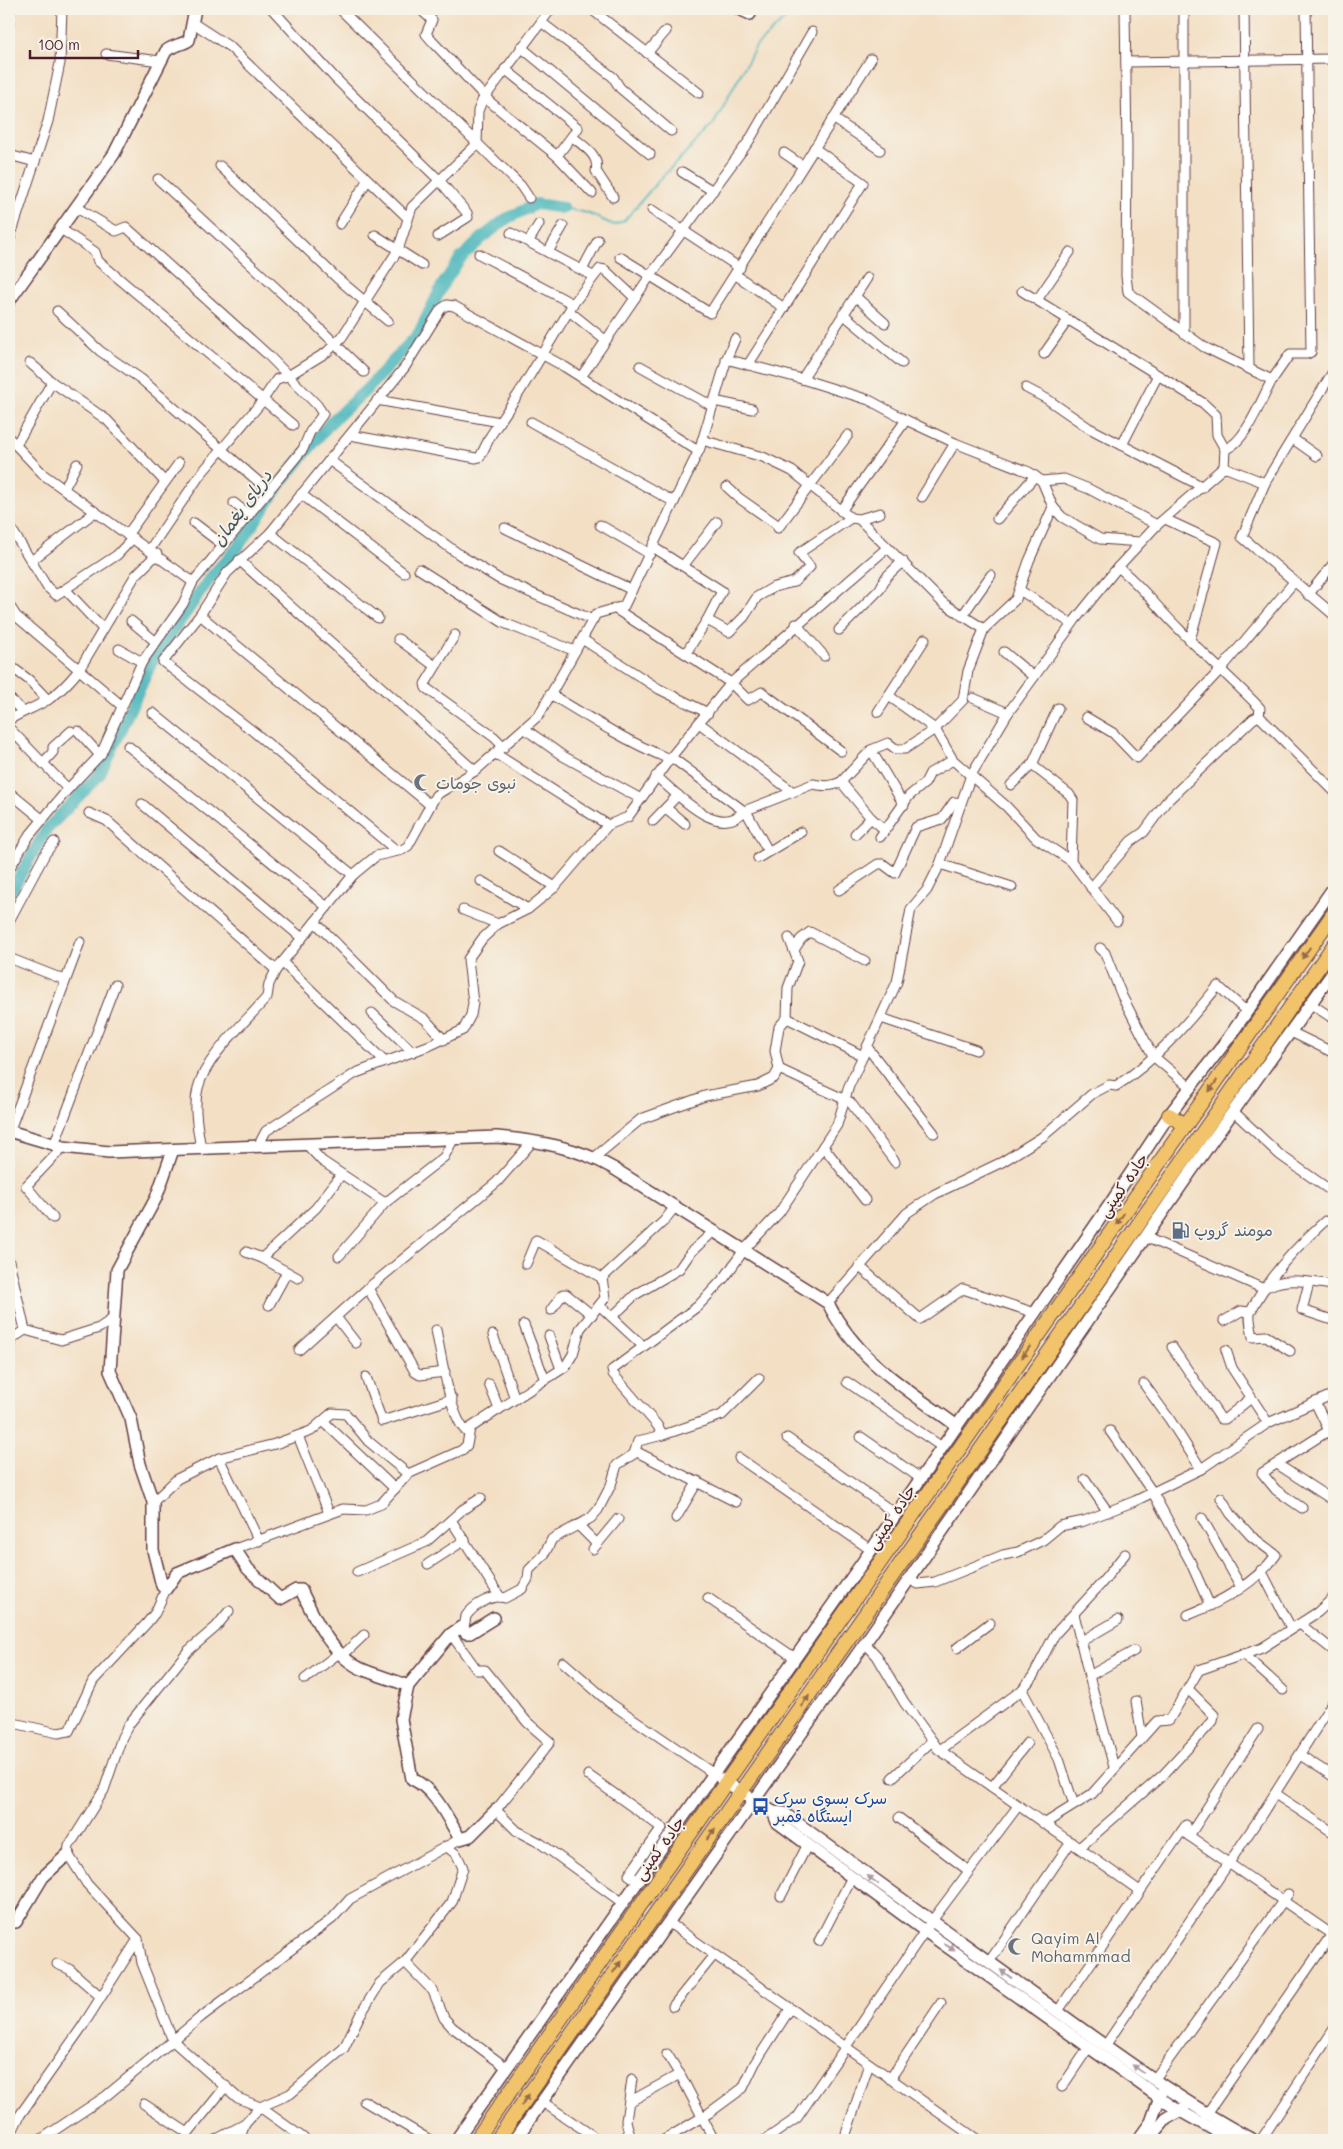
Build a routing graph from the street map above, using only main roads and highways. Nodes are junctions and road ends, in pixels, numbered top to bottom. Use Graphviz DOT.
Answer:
graph roads {
  1 [pos="1334,913"];
  2 [pos="1334,945"];
  3 [pos="1169,1115"];
  4 [pos="1186,1125"];
  5 [pos="476,2140"];
  6 [pos="497,2140"];
  1 -- 4 [label="highway, جاده کمپنی, one-way"];
  6 -- 2 [label="highway, جاده کمپنی, one-way"];
  3 -- 4 [label="highway"];
  4 -- 5 [label="highway, جاده کمپنی, one-way"];
}
